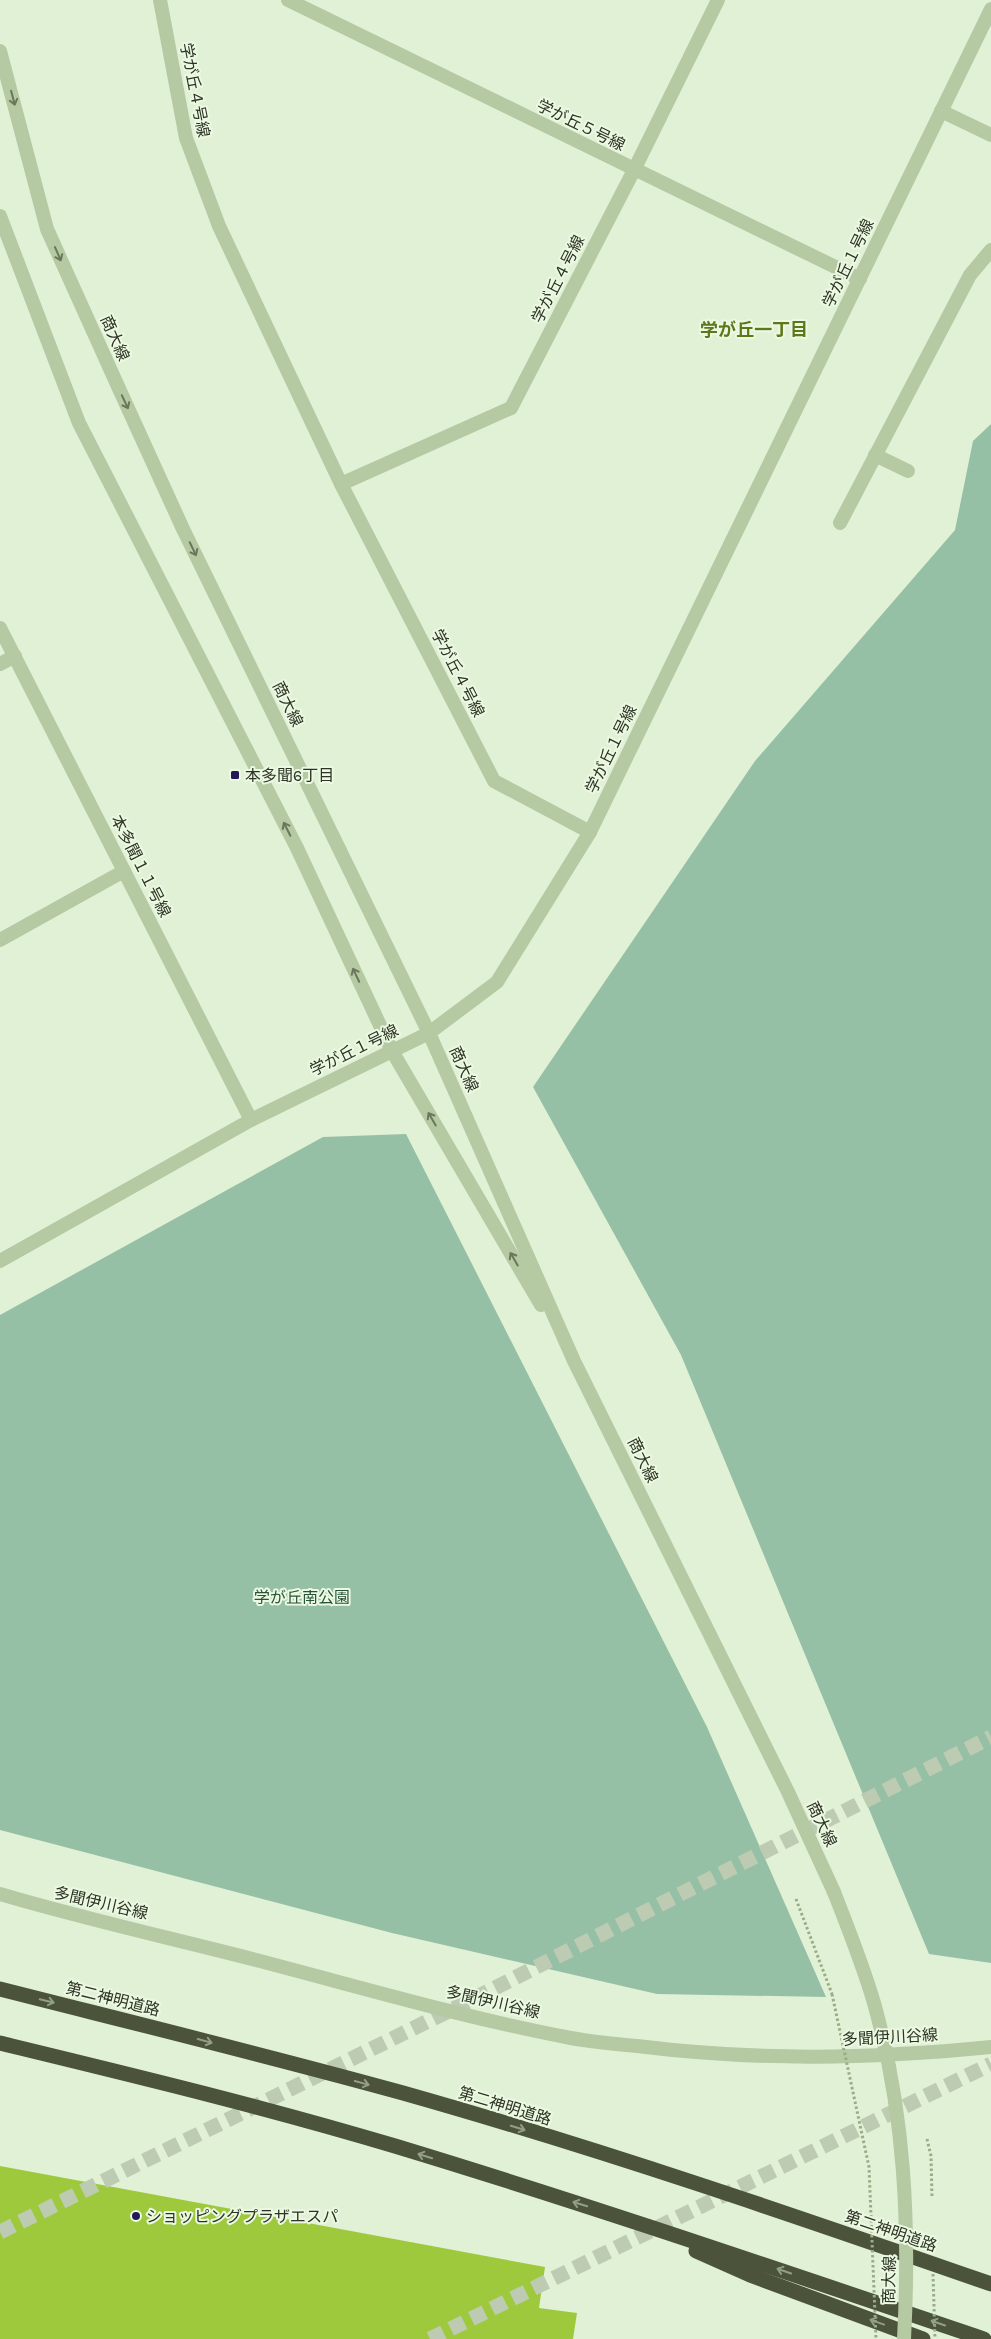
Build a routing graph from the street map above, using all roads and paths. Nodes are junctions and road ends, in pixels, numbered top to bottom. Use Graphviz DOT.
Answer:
graph roads {
  1 [pos="160,0"];
  2 [pos="288,0"];
  3 [pos="718,0"];
  4 [pos="991,9"];
  5 [pos="0,51"];
  6 [pos="941,111"];
  7 [pos="991,135"];
  8 [pos="634,170"];
  9 [pos="0,216"];
  10 [pos="991,250"];
  11 [pos="860,279"];
  12 [pos="875,455"];
  13 [pos="908,471"];
  14 [pos="341,484"];
  15 [pos="840,523"];
  16 [pos="0,628"];
  17 [pos="15,656"];
  18 [pos="0,664"];
  19 [pos="590,832"];
  20 [pos="124,872"];
  21 [pos="0,940"];
  22 [pos="429,1032"];
  23 [pos="392,1051"];
  24 [pos="251,1120"];
  25 [pos="0,1260"];
  26 [pos="574,1362"];
  27 [pos="0,1894"];
  28 [pos="796,1899"];
  29 [pos="0,1989"];
  30 [pos="0,2043"];
  31 [pos="991,2047"];
  32 [pos="606,2212"];
  33 [pos="991,2284"];
  34 [pos="876,2339"];
  35 [pos="904,2339"];
  36 [pos="923,2339"];
  37 [pos="984,2339"];
  1 -- 14 [label="street, 学が丘４号線"];
  2 -- 8 [label="street, 学が丘５号線"];
  3 -- 8 [label="street, 学が丘４号線"];
  4 -- 6 [label="street, 学が丘１号線"];
  5 -- 22 [label="street, 商大線, one-way"];
  6 -- 7 [label="street"];
  6 -- 11 [label="street, 学が丘１号線"];
  8 -- 11 [label="street, 学が丘５号線"];
  8 -- 14 [label="street, 学が丘４号線"];
  23 -- 9 [label="street, 商大線, one-way"];
  10 -- 12 [label="street"];
  11 -- 19 [label="street, 学が丘１号線"];
  12 -- 13 [label="street"];
  12 -- 15 [label="street"];
  14 -- 19 [label="street, 学が丘４号線"];
  16 -- 17 [label="street, 本多聞１１号線"];
  17 -- 18 [label="street"];
  17 -- 20 [label="street, 本多聞１１号線"];
  19 -- 22 [label="street, 学が丘１号線"];
  20 -- 21 [label="street"];
  20 -- 24 [label="street, 本多聞１１号線"];
  22 -- 23 [label="street, 学が丘１号線"];
  22 -- 26 [label="street, 商大線"];
  23 -- 24 [label="street, 学が丘１号線"];
  26 -- 23 [label="street, 商大線, one-way"];
  24 -- 25 [label="street, 学が丘１号線"];
  26 -- 35 [label="street, 商大線, bridge"];
  27 -- 31 [label="street, 多聞伊川谷線"];
  28 -- 34 [label="path, bridge"];
  29 -- 33 [label="highway, 第二神明道路, one-way"];
  32 -- 30 [label="highway, one-way"];
  36 -- 32 [label="highway, one-way"];
  37 -- 32 [label="highway, one-way"];
}
